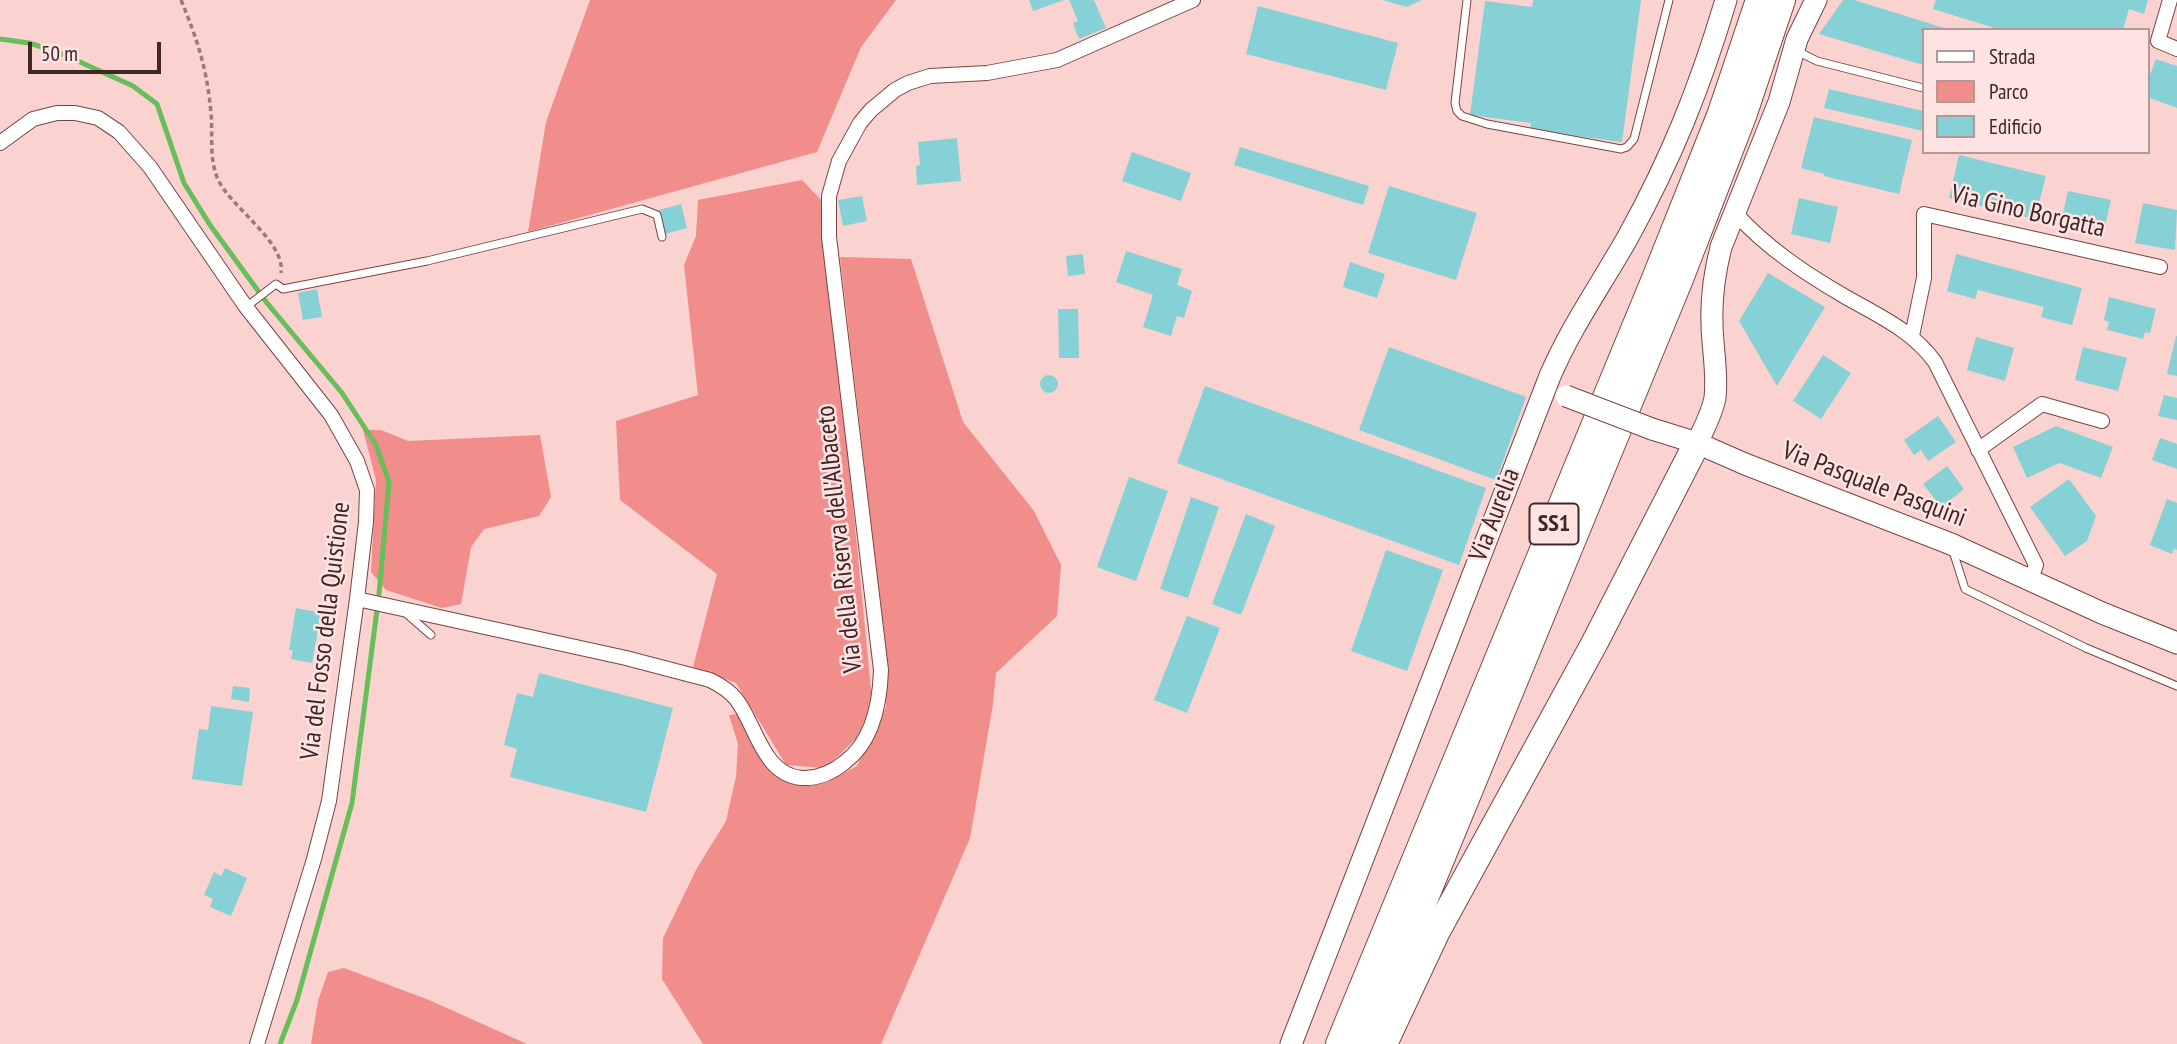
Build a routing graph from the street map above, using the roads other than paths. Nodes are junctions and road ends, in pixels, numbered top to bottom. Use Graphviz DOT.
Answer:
graph roads {
  1 [pos="1193,0"];
  2 [pos="1467,0"];
  3 [pos="1669,0"];
  4 [pos="1726,0"];
  5 [pos="1759,0"];
  6 [pos="1782,0"];
  7 [pos="1816,0"];
  8 [pos="2170,0"];
  9 [pos="2177,49"];
  10 [pos="1794,50"];
  11 [pos="1922,88"];
  12 [pos="0,143"];
  13 [pos="1735,213"];
  14 [pos="662,237"];
  15 [pos="2160,267"];
  16 [pos="250,304"];
  17 [pos="1912,336"];
  18 [pos="1546,388"];
  19 [pos="2102,421"];
  20 [pos="1697,443"];
  21 [pos="1978,450"];
  22 [pos="1951,544"];
  23 [pos="2031,579"];
  24 [pos="363,601"];
  25 [pos="396,608"];
  26 [pos="431,635"];
  27 [pos="2177,643"];
  28 [pos="2177,686"];
  29 [pos="257,1044"];
  30 [pos="1291,1044"];
  31 [pos="1339,1044"];
  32 [pos="1365,1044"];
  33 [pos="1384,1044"];
  1 -- 25 [label="street, Via della Riserva dell'Albaceto"];
  2 -- 3 [label="lane"];
  4 -- 18 [label="street, Via Aurelia"];
  5 -- 31 [label="highway, SS1"];
  6 -- 32 [label="highway, SS1"];
  7 -- 10 [label="street"];
  8 -- 9 [label="street"];
  10 -- 11 [label="lane"];
  10 -- 13 [label="street"];
  12 -- 16 [label="street, Via del Fosso della Quistione"];
  13 -- 17 [label="street"];
  13 -- 20 [label="street"];
  14 -- 16 [label="lane"];
  15 -- 17 [label="street, Via Gino Borgatta"];
  16 -- 24 [label="street, Via del Fosso della Quistione"];
  17 -- 21 [label="street"];
  18 -- 20 [label="street, Via Pasquale Pasquini, bridge"];
  18 -- 30 [label="street, Via Aurelia"];
  19 -- 21 [label="street"];
  20 -- 22 [label="street, Via Pasquale Pasquini"];
  20 -- 33 [label="highway"];
  21 -- 23 [label="street"];
  22 -- 23 [label="street, Via Pasquale Pasquini"];
  22 -- 28 [label="lane"];
  23 -- 27 [label="street, Via Pasquale Pasquini"];
  24 -- 25 [label="street, Via della Riserva dell'Albaceto"];
  24 -- 29 [label="street, Via del Fosso della Quistione"];
  25 -- 26 [label="lane"];
}
